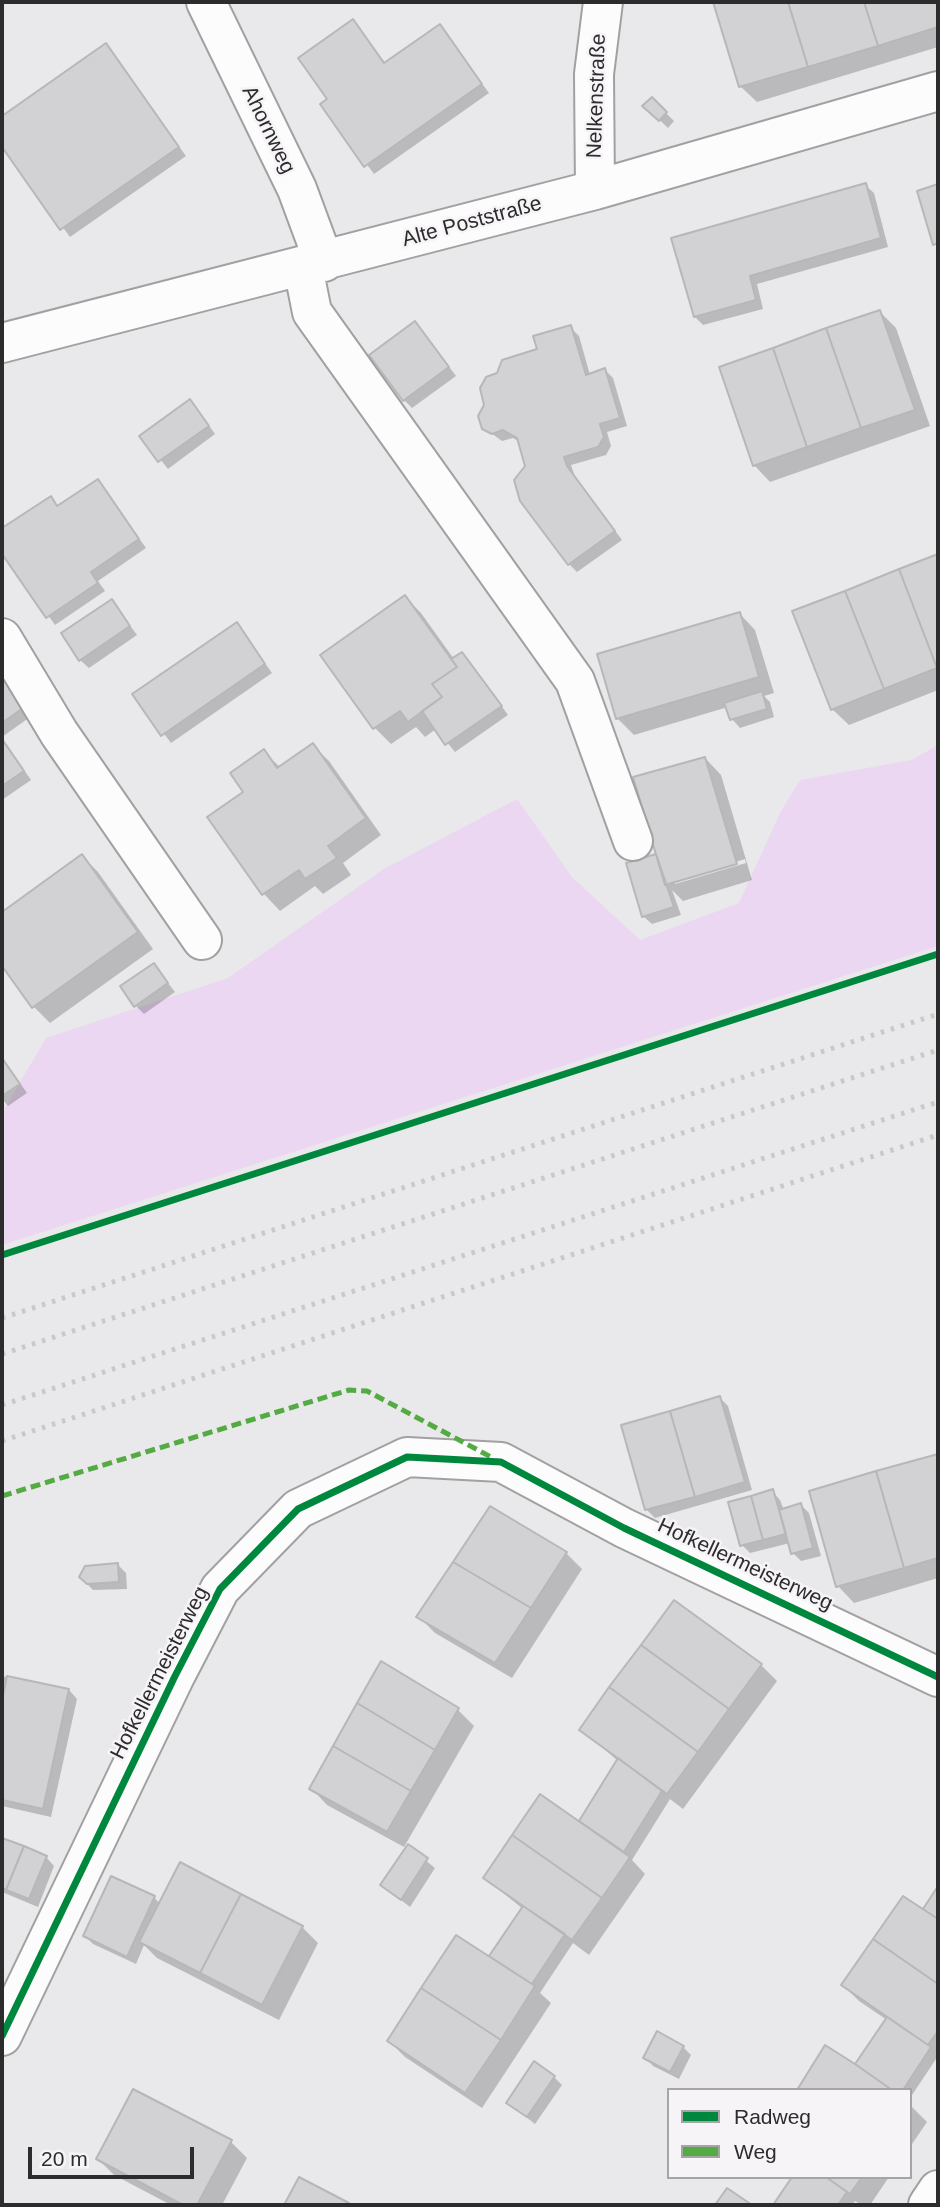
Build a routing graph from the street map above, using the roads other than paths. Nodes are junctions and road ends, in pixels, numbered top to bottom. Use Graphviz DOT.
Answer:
graph roads {
  1 [pos="206,2"];
  2 [pos="603,2"];
  3 [pos="938,91"];
  4 [pos="594,190"];
  5 [pos="313,264"];
  6 [pos="2,343"];
  7 [pos="2,638"];
  8 [pos="633,841"];
  9 [pos="202,940"];
  10 [pos="938,1677"];
  11 [pos="2,2036"];
  12 [pos="938,2190"];
  13 [pos="928,2205"];
  1 -- 5 [label="street, Ahornweg"];
  2 -- 4 [label="street, Nelkenstraße"];
  3 -- 4 [label="street, Alte Poststraße"];
  4 -- 5 [label="street, Alte Poststraße"];
  5 -- 6 [label="street, Alte Poststraße"];
  5 -- 8 [label="street, Ahornweg"];
  7 -- 9 [label="street"];
  10 -- 11 [label="street, Hofkellermeisterweg"];
  12 -- 13 [label="street"];
}
